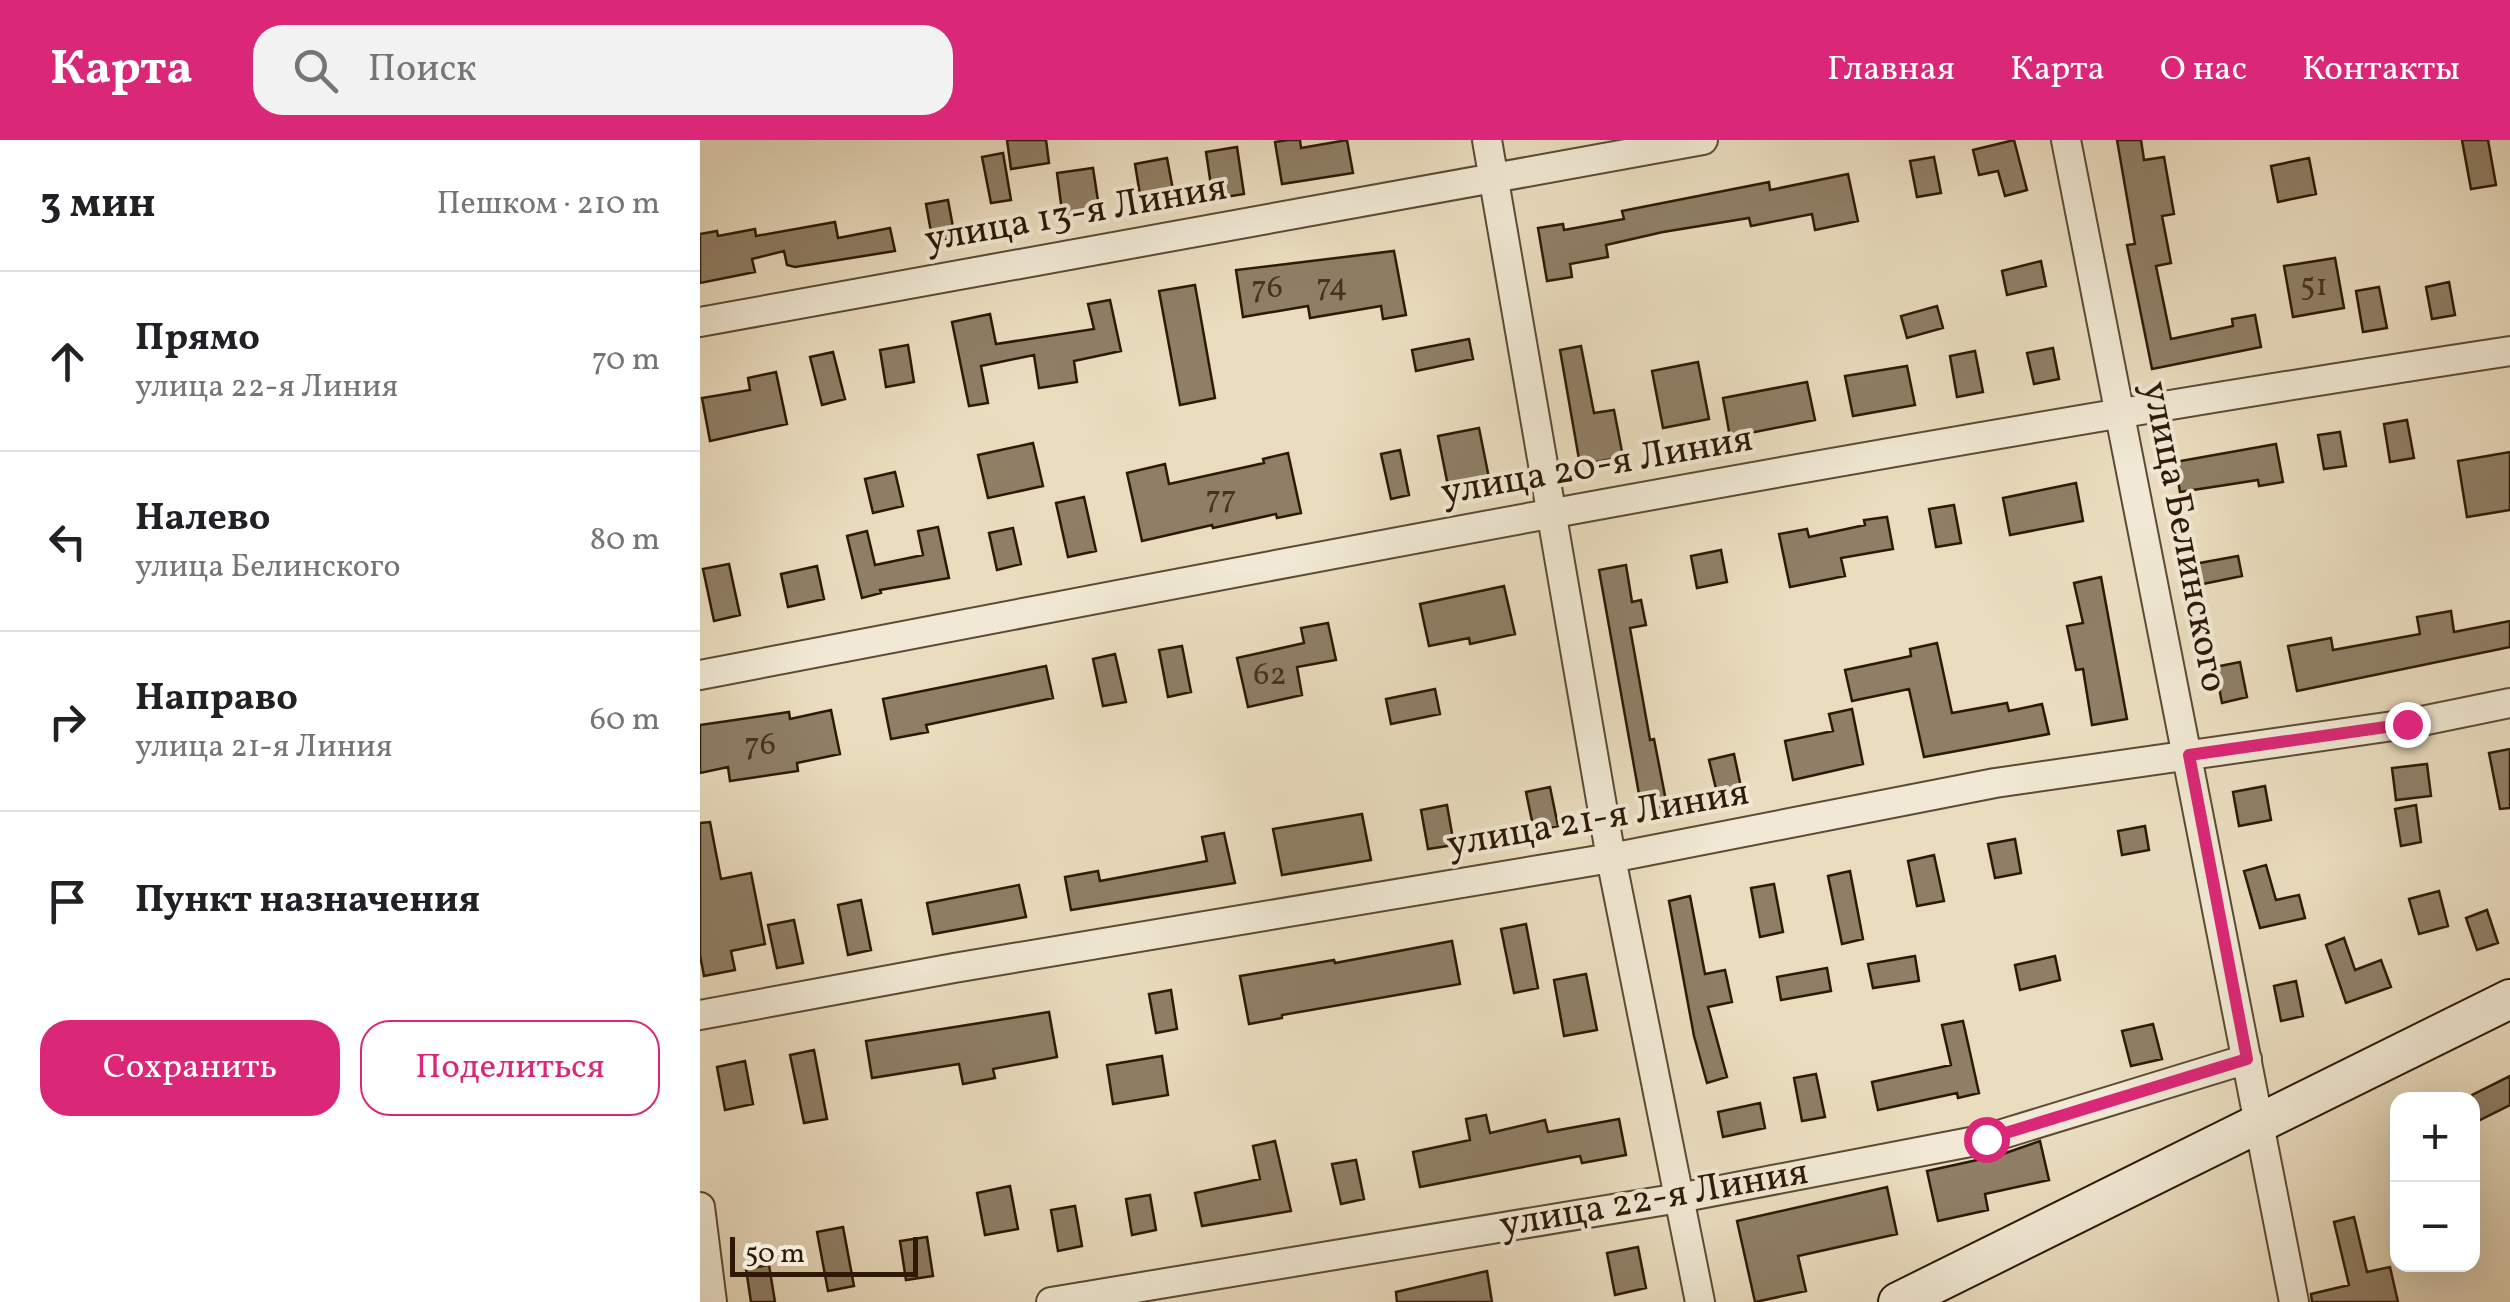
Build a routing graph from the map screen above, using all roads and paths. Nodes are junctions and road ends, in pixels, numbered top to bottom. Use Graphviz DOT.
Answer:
graph roads {
  1 [pos="1487,140"];
  2 [pos="1703,140"];
  3 [pos="2066,140"];
  4 [pos="1494,177"];
  5 [pos="700,322"];
  6 [pos="2510,351"];
  7 [pos="2119,413"];
  8 [pos="1550,512"];
  9 [pos="700,675"];
  10 [pos="2510,703"];
  11 [pos="2189,755"];
  12 [pos="1611,858"];
  13 [pos="2510,999"];
  14 [pos="700,1015"];
  15 [pos="2247,1059"];
  16 [pos="2260,1124"];
  17 [pos="1679,1198"];
  18 [pos="700,1207"];
  19 [pos="712,1302"];
  20 [pos="1051,1302"];
  21 [pos="1700,1302"];
  22 [pos="1898,1302"];
  23 [pos="2294,1302"];
  1 -- 4 [label="street"];
  2 -- 4 [label="street, улица 13-я Линия"];
  3 -- 7 [label="street, улица Белинского"];
  4 -- 5 [label="street, улица 13-я Линия"];
  4 -- 8 [label="street"];
  6 -- 7 [label="street, улица 20-я Линия"];
  7 -- 8 [label="street, улица 20-я Линия"];
  7 -- 11 [label="street, улица Белинского"];
  8 -- 9 [label="street, улица 20-я Линия"];
  8 -- 12 [label="street"];
  10 -- 11 [label="street, улица 21-я Линия"];
  11 -- 12 [label="street, улица 21-я Линия"];
  11 -- 15 [label="street, улица Белинского"];
  12 -- 14 [label="street, улица 21-я Линия"];
  12 -- 17 [label="street"];
  13 -- 16 [label="main road"];
  15 -- 16 [label="street, улица Белинского"];
  15 -- 17 [label="street, улица 22-я Линия"];
  16 -- 22 [label="main road"];
  16 -- 23 [label="street, улица Белинского"];
  17 -- 20 [label="street, улица 22-я Линия"];
  17 -- 21 [label="street"];
  18 -- 19 [label="street"];
}
